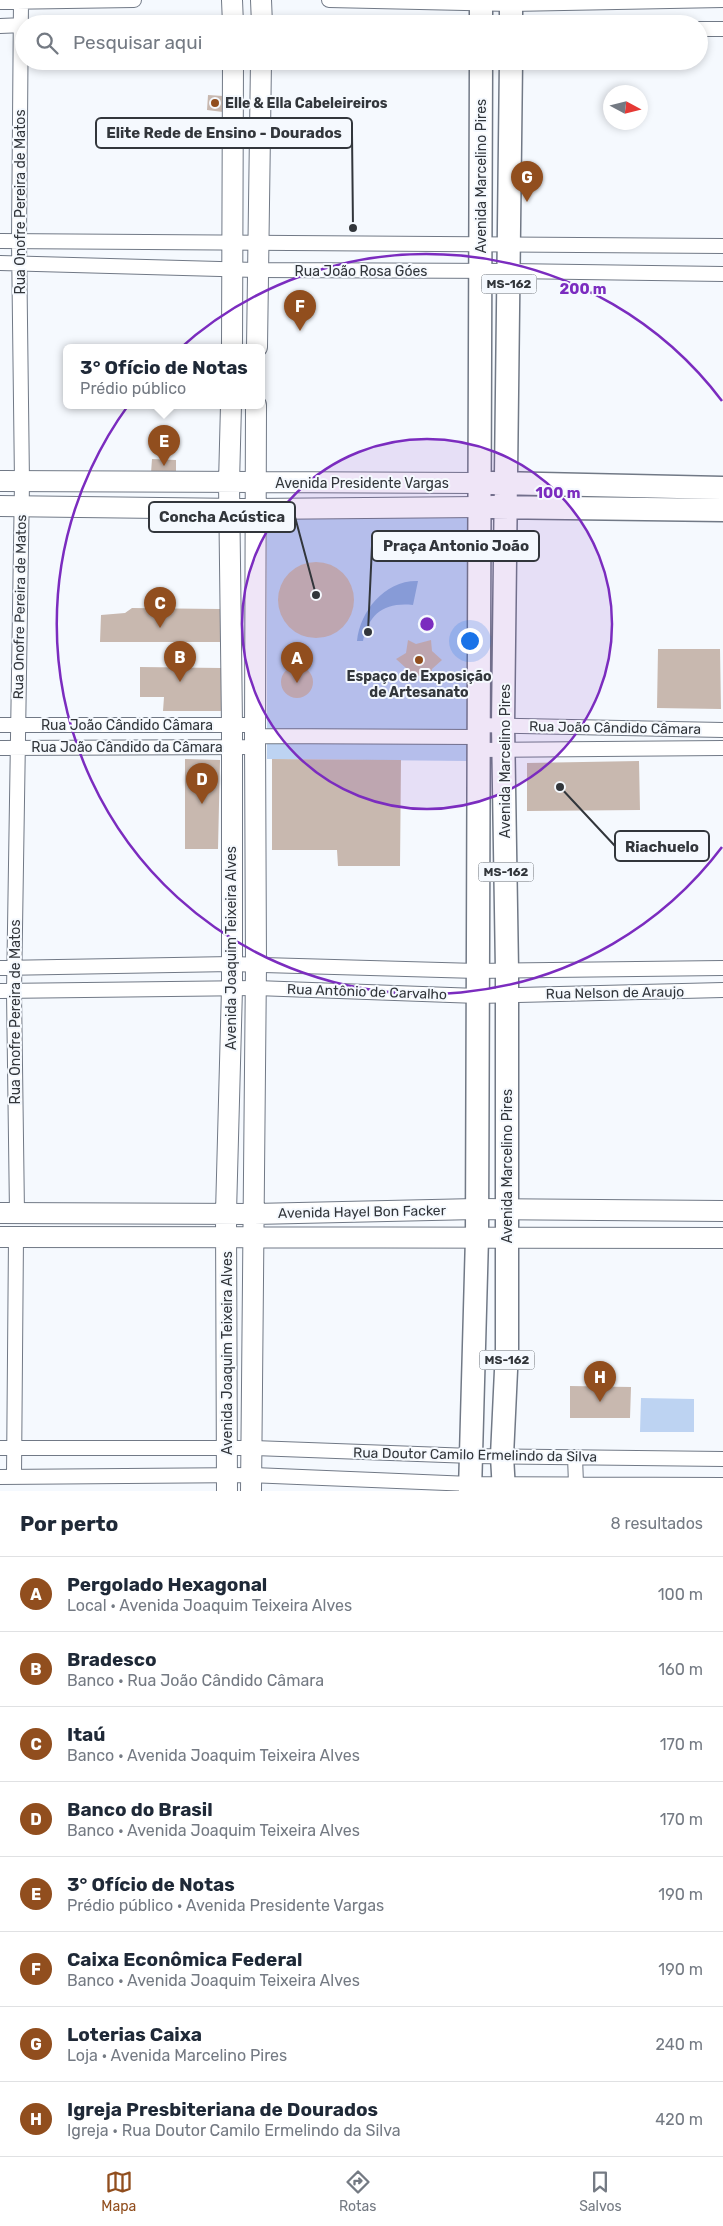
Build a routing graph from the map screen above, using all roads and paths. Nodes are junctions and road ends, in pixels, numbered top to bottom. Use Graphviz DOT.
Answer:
graph roads {
  1 [pos="134,0"];
  2 [pos="232,0"];
  3 [pos="261,0"];
  4 [pos="329,0"];
  5 [pos="723,0"];
  6 [pos="21,1"];
  7 [pos="0,2"];
  8 [pos="481,9"];
  9 [pos="511,9"];
  10 [pos="22,15"];
  11 [pos="233,15"];
  12 [pos="262,15"];
  13 [pos="0,26"];
  14 [pos="15,26"];
  15 [pos="708,29"];
  16 [pos="723,29"];
  17 [pos="21,70"];
  18 [pos="233,70"];
  19 [pos="261,70"];
  20 [pos="481,70"];
  21 [pos="511,70"];
  22 [pos="0,241"];
  23 [pos="19,241"];
  24 [pos="233,242"];
  25 [pos="257,242"];
  26 [pos="481,245"];
  27 [pos="509,245"];
  28 [pos="723,246"];
  29 [pos="0,263"];
  30 [pos="19,264"];
  31 [pos="234,270"];
  32 [pos="257,270"];
  33 [pos="510,271"];
  34 [pos="480,272"];
  35 [pos="723,274"];
  36 [pos="232,344"];
  37 [pos="257,344"];
  38 [pos="231,409"];
  39 [pos="256,409"];
  40 [pos="0,481"];
  41 [pos="22,482"];
  42 [pos="229,483"];
  43 [pos="256,483"];
  44 [pos="479,483"];
  45 [pos="506,483"];
  46 [pos="626,486"];
  47 [pos="723,488"];
  48 [pos="0,506"];
  49 [pos="21,506"];
  50 [pos="479,507"];
  51 [pos="506,507"];
  52 [pos="230,509"];
  53 [pos="256,509"];
  54 [pos="626,509"];
  55 [pos="723,510"];
  56 [pos="18,725"];
  57 [pos="232,725"];
  58 [pos="503,725"];
  59 [pos="0,726"];
  60 [pos="723,730"];
  61 [pos="255,736"];
  62 [pos="478,737"];
  63 [pos="231,746"];
  64 [pos="18,747"];
  65 [pos="0,748"];
  66 [pos="723,748"];
  67 [pos="504,749"];
  68 [pos="232,964"];
  69 [pos="256,964"];
  70 [pos="0,968"];
  71 [pos="723,968"];
  72 [pos="15,969"];
  73 [pos="507,970"];
  74 [pos="476,971"];
  75 [pos="232,988"];
  76 [pos="256,988"];
  77 [pos="723,990"];
  78 [pos="7,991"];
  79 [pos="506,995"];
  80 [pos="478,996"];
  81 [pos="476,1209"];
  82 [pos="507,1211"];
  83 [pos="723,1211"];
  84 [pos="8,1213"];
  85 [pos="226,1213"];
  86 [pos="253,1214"];
  87 [pos="507,1236"];
  88 [pos="8,1237"];
  89 [pos="227,1237"];
  90 [pos="253,1238"];
  91 [pos="477,1238"];
  92 [pos="723,1238"];
  93 [pos="7,1448"];
  94 [pos="228,1448"];
  95 [pos="252,1448"];
  96 [pos="472,1456"];
  97 [pos="502,1456"];
  98 [pos="575,1458"];
  99 [pos="723,1460"];
  100 [pos="7,1476"];
  101 [pos="227,1483"];
  102 [pos="251,1483"];
  103 [pos="576,1484"];
  104 [pos="723,1485"];
  105 [pos="504,1487"];
  106 [pos="470,1488"];
  1 -- 6 [label="street"];
  2 -- 11 [label="main road"];
  3 -- 12 [label="main road"];
  4 -- 8 [label="street"];
  5 -- 9 [label="street"];
  6 -- 7 [label="street"];
  6 -- 10 [label="street, Rua Onofre Pereira de Matos"];
  8 -- 9 [label="street"];
  13 -- 14 [label="street"];
  15 -- 16 [label="street"];
  17 -- 23 [label="street, Rua Onofre Pereira de Matos"];
  18 -- 24 [label="main road"];
  19 -- 25 [label="main road"];
  20 -- 26 [label="main road, Avenida Marcelino Pires / MS-162"];
  21 -- 27 [label="main road, Avenida Marcelino Pires / MS-162"];
  22 -- 23 [label="street, Rua João Rosa Góes"];
  23 -- 24 [label="street, Rua João Rosa Góes"];
  23 -- 30 [label="street, Rua Onofre Pereira de Matos"];
  24 -- 25 [label="street, Rua João Rosa Góes"];
  24 -- 31 [label="main road"];
  25 -- 26 [label="street, Rua João Rosa Góes"];
  25 -- 32 [label="main road"];
  26 -- 27 [label="street, Rua João Rosa Góes"];
  26 -- 34 [label="main road, Avenida Marcelino Pires / MS-162"];
  27 -- 28 [label="street, Rua João Rosa Góes"];
  27 -- 33 [label="main road, Avenida Marcelino Pires / MS-162"];
  29 -- 30 [label="street, Rua João Rosa Góes"];
  30 -- 31 [label="street, Rua João Rosa Góes"];
  30 -- 41 [label="street, Rua Onofre Pereira de Matos"];
  31 -- 32 [label="street, Rua João Rosa Góes"];
  31 -- 36 [label="main road"];
  32 -- 34 [label="street, Rua João Rosa Góes"];
  32 -- 37 [label="main road"];
  33 -- 34 [label="street, Rua João Rosa Góes"];
  33 -- 35 [label="street, Rua João Rosa Góes"];
  33 -- 45 [label="main road, Avenida Marcelino Pires / MS-162"];
  34 -- 44 [label="main road, Avenida Marcelino Pires / MS-162"];
  38 -- 42 [label="main road, Avenida Joaquim Teixeira Alves"];
  39 -- 43 [label="main road, Avenida Joaquim Teixeira Alves"];
  40 -- 41 [label="main road, Avenida Presidente Vargas"];
  41 -- 42 [label="main road, Avenida Presidente Vargas"];
  41 -- 49 [label="street, Rua Onofre Pereira de Matos"];
  42 -- 43 [label="main road, Avenida Presidente Vargas"];
  42 -- 52 [label="main road, Avenida Joaquim Teixeira Alves"];
  43 -- 44 [label="main road, Avenida Presidente Vargas"];
  43 -- 53 [label="main road, Avenida Joaquim Teixeira Alves"];
  44 -- 45 [label="main road, Avenida Presidente Vargas"];
  44 -- 50 [label="main road, Avenida Marcelino Pires / MS-162"];
  45 -- 46 [label="main road, Avenida Presidente Vargas"];
  45 -- 51 [label="main road, Avenida Marcelino Pires / MS-162"];
  46 -- 47 [label="main road, Avenida Presidente Vargas"];
  46 -- 54 [label="main road"];
  48 -- 49 [label="main road, Avenida Presidente Vargas"];
  49 -- 52 [label="main road, Avenida Presidente Vargas"];
  49 -- 56 [label="street, Rua Onofre Pereira de Matos"];
  50 -- 51 [label="main road, Avenida Presidente Vargas"];
  50 -- 53 [label="main road, Avenida Presidente Vargas"];
  50 -- 62 [label="main road, Avenida Marcelino Pires / MS-162"];
  51 -- 54 [label="main road, Avenida Presidente Vargas"];
  51 -- 58 [label="main road, Avenida Marcelino Pires / MS-162"];
  52 -- 53 [label="main road, Avenida Presidente Vargas"];
  52 -- 57 [label="main road, Avenida Joaquim Teixeira Alves"];
  53 -- 61 [label="main road, Avenida Joaquim Teixeira Alves"];
  54 -- 55 [label="main road, Avenida Presidente Vargas"];
  56 -- 57 [label="street, Rua João Cândido Câmara"];
  56 -- 59 [label="street, Rua João Cândido Câmara"];
  56 -- 64 [label="street, Rua Onofre Pereira de Matos"];
  57 -- 61 [label="street, Rua João Cândido Câmara"];
  57 -- 63 [label="main road, Avenida Joaquim Teixeira Alves"];
  58 -- 60 [label="street, Rua João Cândido Câmara"];
  58 -- 62 [label="street, Rua João Cândido Câmara"];
  58 -- 67 [label="main road, Avenida Marcelino Pires / MS-162"];
  61 -- 62 [label="street, Rua João Cândido Câmara"];
  61 -- 63 [label="street, Rua João Cândido da Câmara"];
  61 -- 69 [label="main road, Avenida Joaquim Teixeira Alves"];
  62 -- 67 [label="street, Rua João Cândido Câmara"];
  62 -- 74 [label="main road, Avenida Marcelino Pires / MS-162"];
  63 -- 64 [label="street, Rua João Cândido da Câmara"];
  63 -- 68 [label="main road, Avenida Joaquim Teixeira Alves"];
  64 -- 65 [label="street, Rua João Cândido da Câmara"];
  64 -- 72 [label="street, Rua Onofre Pereira de Matos"];
  66 -- 67 [label="street, Rua João Cândido Câmara"];
  67 -- 73 [label="main road, Avenida Marcelino Pires / MS-162"];
  68 -- 69 [label="street, Rua Antônio de Carvalho"];
  68 -- 72 [label="street, Rua Antônio de Carvalho"];
  68 -- 75 [label="main road, Avenida Joaquim Teixeira Alves"];
  69 -- 74 [label="street, Rua Antônio de Carvalho"];
  69 -- 76 [label="main road, Avenida Joaquim Teixeira Alves"];
  70 -- 72 [label="street, Rua Antônio de Carvalho"];
  71 -- 73 [label="street, Rua Nelson de Araujo"];
  72 -- 78 [label="street, Rua Onofre Pereira de Matos"];
  73 -- 74 [label="street, Rua Antônio de Carvalho"];
  73 -- 79 [label="main road, Avenida Marcelino Pires / MS-162"];
  74 -- 80 [label="main road, Avenida Marcelino Pires"];
  75 -- 76 [label="street, Rua Antônio de Carvalho"];
  75 -- 78 [label="street, Rua Antônio de Carvalho"];
  75 -- 85 [label="main road, Avenida Joaquim Teixeira Alves"];
  76 -- 80 [label="street, Rua Antônio de Carvalho"];
  76 -- 86 [label="main road, Avenida Joaquim Teixeira Alves"];
  77 -- 79 [label="street, Rua Nelson de Araujo"];
  78 -- 84 [label="street, Rua Onofre Pereira de Matos"];
  79 -- 80 [label="street, Rua Antônio de Carvalho"];
  79 -- 82 [label="main road, Avenida Marcelino Pires / MS-162"];
  80 -- 81 [label="main road, Avenida Marcelino Pires / MS-162"];
  81 -- 82 [label="main road, Avenida Hayel Bon Facker"];
  81 -- 86 [label="main road, Avenida Hayel Bon Facker"];
  81 -- 91 [label="main road, Avenida Marcelino Pires / MS-162"];
  82 -- 83 [label="main road, Avenida Hayel Bon Facker"];
  82 -- 87 [label="main road, Avenida Marcelino Pires / MS-162"];
  84 -- 85 [label="main road, Avenida Hayel Bon Facker"];
  85 -- 86 [label="main road, Avenida Hayel Bon Facker"];
  85 -- 89 [label="main road, Avenida Joaquim Teixeira Alves"];
  86 -- 90 [label="main road, Avenida Joaquim Teixeira Alves"];
  87 -- 91 [label="main road, Avenida Hayel Bon Facker"];
  87 -- 92 [label="main road, Avenida Hayel Bon Facker"];
  87 -- 97 [label="main road, Avenida Marcelino Pires / MS-162"];
  88 -- 89 [label="main road, Avenida Hayel Bon Facker"];
  88 -- 93 [label="street"];
  89 -- 90 [label="main road, Avenida Hayel Bon Facker"];
  89 -- 94 [label="main road, Avenida Joaquim Teixeira Alves"];
  90 -- 91 [label="main road, Avenida Hayel Bon Facker"];
  90 -- 95 [label="main road, Avenida Joaquim Teixeira Alves"];
  91 -- 96 [label="main road, Avenida Marcelino Pires / MS-162"];
  93 -- 94 [label="street, Rua Doutor Camilo Ermelindo da Silva"];
  93 -- 100 [label="street"];
  94 -- 95 [label="street, Rua Doutor Camilo Ermelindo da Silva"];
  94 -- 101 [label="main road, Avenida Joaquim Teixeira Alves"];
  95 -- 96 [label="street, Rua Doutor Camilo Ermelindo da Silva"];
  95 -- 102 [label="main road, Avenida Joaquim Teixeira Alves"];
  96 -- 97 [label="street, Rua Doutor Camilo Ermelindo da Silva"];
  96 -- 106 [label="main road, Avenida Marcelino Pires / MS-162"];
  97 -- 98 [label="street, Rua Doutor Camilo Ermelindo da Silva"];
  97 -- 105 [label="main road, Avenida Marcelino Pires / MS-162"];
  98 -- 99 [label="street, Rua Doutor Camilo Ermelindo da Silva"];
  98 -- 103 [label="street"];
  100 -- 101 [label="street, Rua Doutor Camilo Ermelindo da Silva"];
  101 -- 102 [label="street, Rua Doutor Camilo Ermelindo da Silva"];
  102 -- 106 [label="street, Rua Doutor Camilo Ermelindo da Silva"];
  103 -- 104 [label="street, Rua Doutor Camilo Ermelindo da Silva"];
  103 -- 105 [label="street, Rua Doutor Camilo Ermelindo da Silva"];
  105 -- 106 [label="street, Rua Doutor Camilo Ermelindo da Silva"];
}
